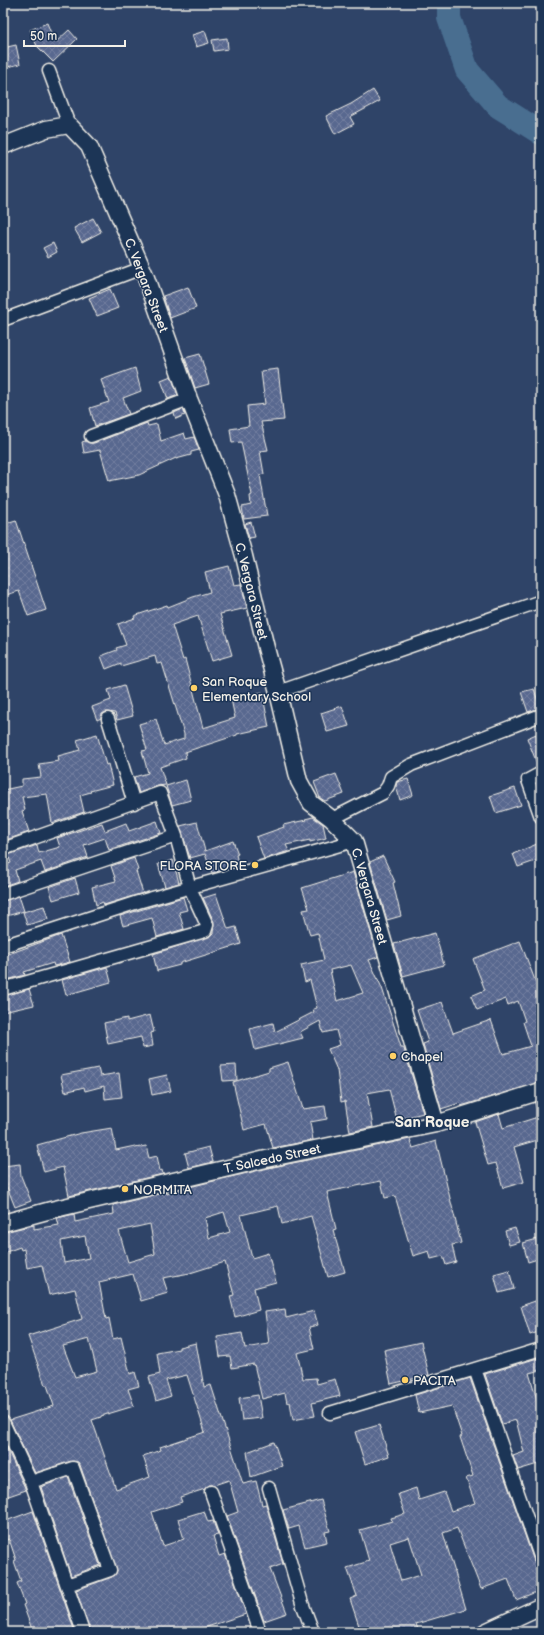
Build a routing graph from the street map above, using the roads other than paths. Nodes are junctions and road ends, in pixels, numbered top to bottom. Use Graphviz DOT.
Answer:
graph roads {
  1 [pos="49,71"];
  2 [pos="69,125"];
  3 [pos="3,146"];
  4 [pos="142,268"];
  5 [pos="3,320"];
  6 [pos="189,399"];
  7 [pos="91,436"];
  8 [pos="541,602"];
  9 [pos="278,692"];
  10 [pos="541,715"];
  11 [pos="108,719"];
  12 [pos="541,773"];
  13 [pos="134,803"];
  14 [pos="541,817"];
  15 [pos="332,819"];
  16 [pos="176,836"];
  17 [pos="354,841"];
  18 [pos="3,849"];
  19 [pos="190,888"];
  20 [pos="3,894"];
  21 [pos="3,946"];
  22 [pos="3,989"];
  23 [pos="541,1091"];
  24 [pos="436,1124"];
  25 [pos="3,1223"];
  26 [pos="541,1349"];
  27 [pos="475,1369"];
  28 [pos="330,1413"];
  29 [pos="3,1422"];
  30 [pos="31,1482"];
  31 [pos="268,1488"];
  32 [pos="211,1492"];
  33 [pos="541,1559"];
  34 [pos="66,1585"];
  35 [pos="541,1606"];
  36 [pos="83,1632"];
  37 [pos="260,1632"];
  38 [pos="313,1632"];
  39 [pos="485,1632"];
  1 -- 2 [label="street"];
  2 -- 3 [label="street"];
  2 -- 4 [label="street, C. Vergara Street"];
  4 -- 5 [label="street"];
  4 -- 6 [label="street, C. Vergara Street"];
  6 -- 7 [label="street"];
  6 -- 9 [label="street, C. Vergara Street"];
  8 -- 9 [label="street"];
  9 -- 15 [label="street, C. Vergara Street"];
  10 -- 15 [label="street"];
  11 -- 13 [label="street"];
  12 -- 14 [label="street"];
  13 -- 16 [label="street"];
  13 -- 18 [label="street"];
  15 -- 17 [label="street, C. Vergara Street"];
  16 -- 19 [label="street"];
  16 -- 20 [label="street"];
  17 -- 19 [label="street"];
  17 -- 24 [label="street, C. Vergara Street"];
  19 -- 21 [label="street"];
  19 -- 22 [label="street"];
  23 -- 24 [label="street, T. Salcedo Street"];
  24 -- 25 [label="street, T. Salcedo Street"];
  26 -- 27 [label="street"];
  27 -- 28 [label="street"];
  27 -- 33 [label="street"];
  29 -- 30 [label="street"];
  30 -- 34 [label="street"];
  30 -- 34 [label="street"];
  31 -- 38 [label="street"];
  32 -- 37 [label="street"];
  34 -- 36 [label="street"];
  35 -- 39 [label="street"];
}
